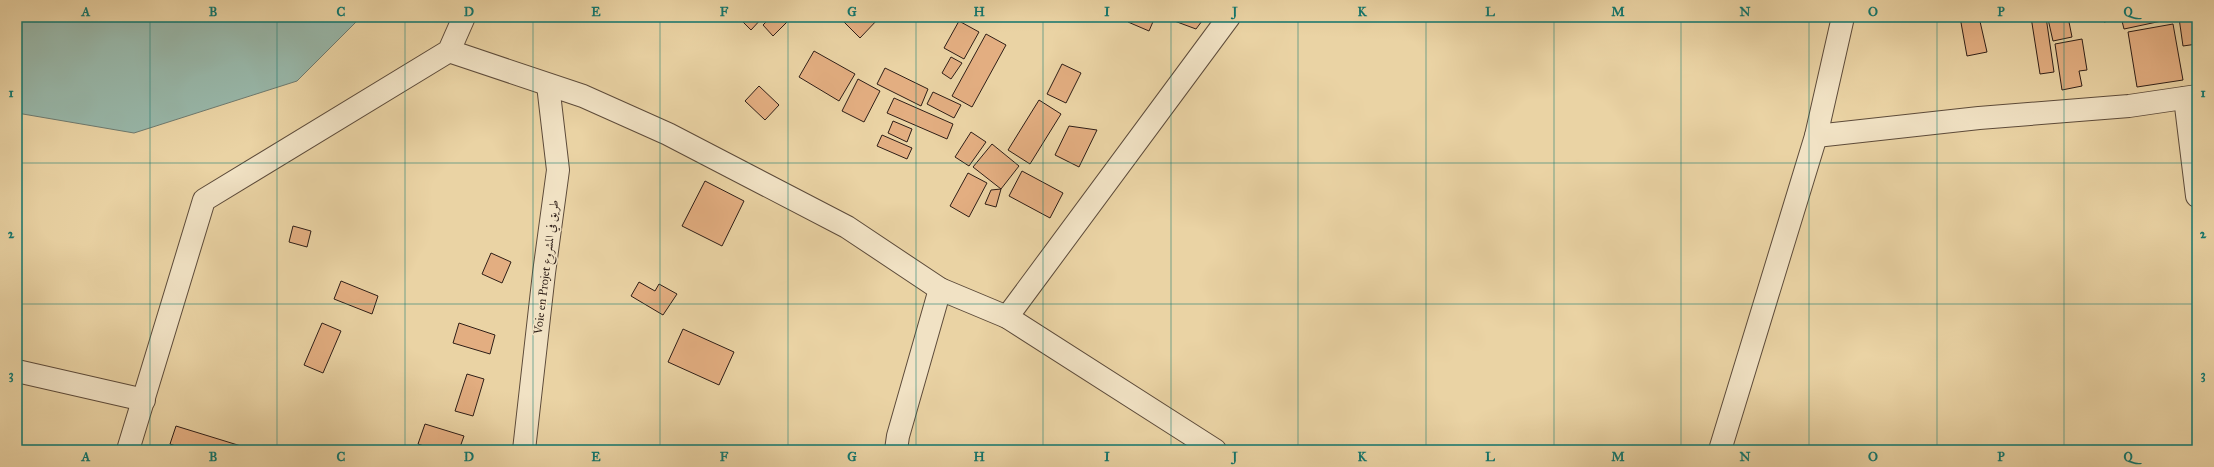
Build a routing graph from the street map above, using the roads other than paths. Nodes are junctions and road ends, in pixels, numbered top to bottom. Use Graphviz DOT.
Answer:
graph roads {
  1 [pos="464,17"];
  2 [pos="1229,17"];
  3 [pos="1842,17"];
  4 [pos="449,51"];
  5 [pos="548,84"];
  6 [pos="2191,97"];
  7 [pos="1816,136"];
  8 [pos="2197,196"];
  9 [pos="940,289"];
  10 [pos="1007,316"];
  11 [pos="17,371"];
  12 [pos="144,400"];
  13 [pos="128,450"];
  14 [pos="524,450"];
  15 [pos="896,450"];
  16 [pos="1215,450"];
  17 [pos="1720,450"];
  1 -- 4 [label="street"];
  2 -- 10 [label="street"];
  3 -- 7 [label="street"];
  4 -- 5 [label="street"];
  4 -- 12 [label="street"];
  5 -- 9 [label="street"];
  5 -- 14 [label="street, Voie en Projet طريق في المشروع"];
  6 -- 7 [label="street"];
  6 -- 8 [label="street"];
  7 -- 17 [label="street"];
  9 -- 10 [label="street"];
  9 -- 15 [label="street"];
  10 -- 16 [label="street"];
  11 -- 12 [label="street"];
  12 -- 13 [label="street"];
}
